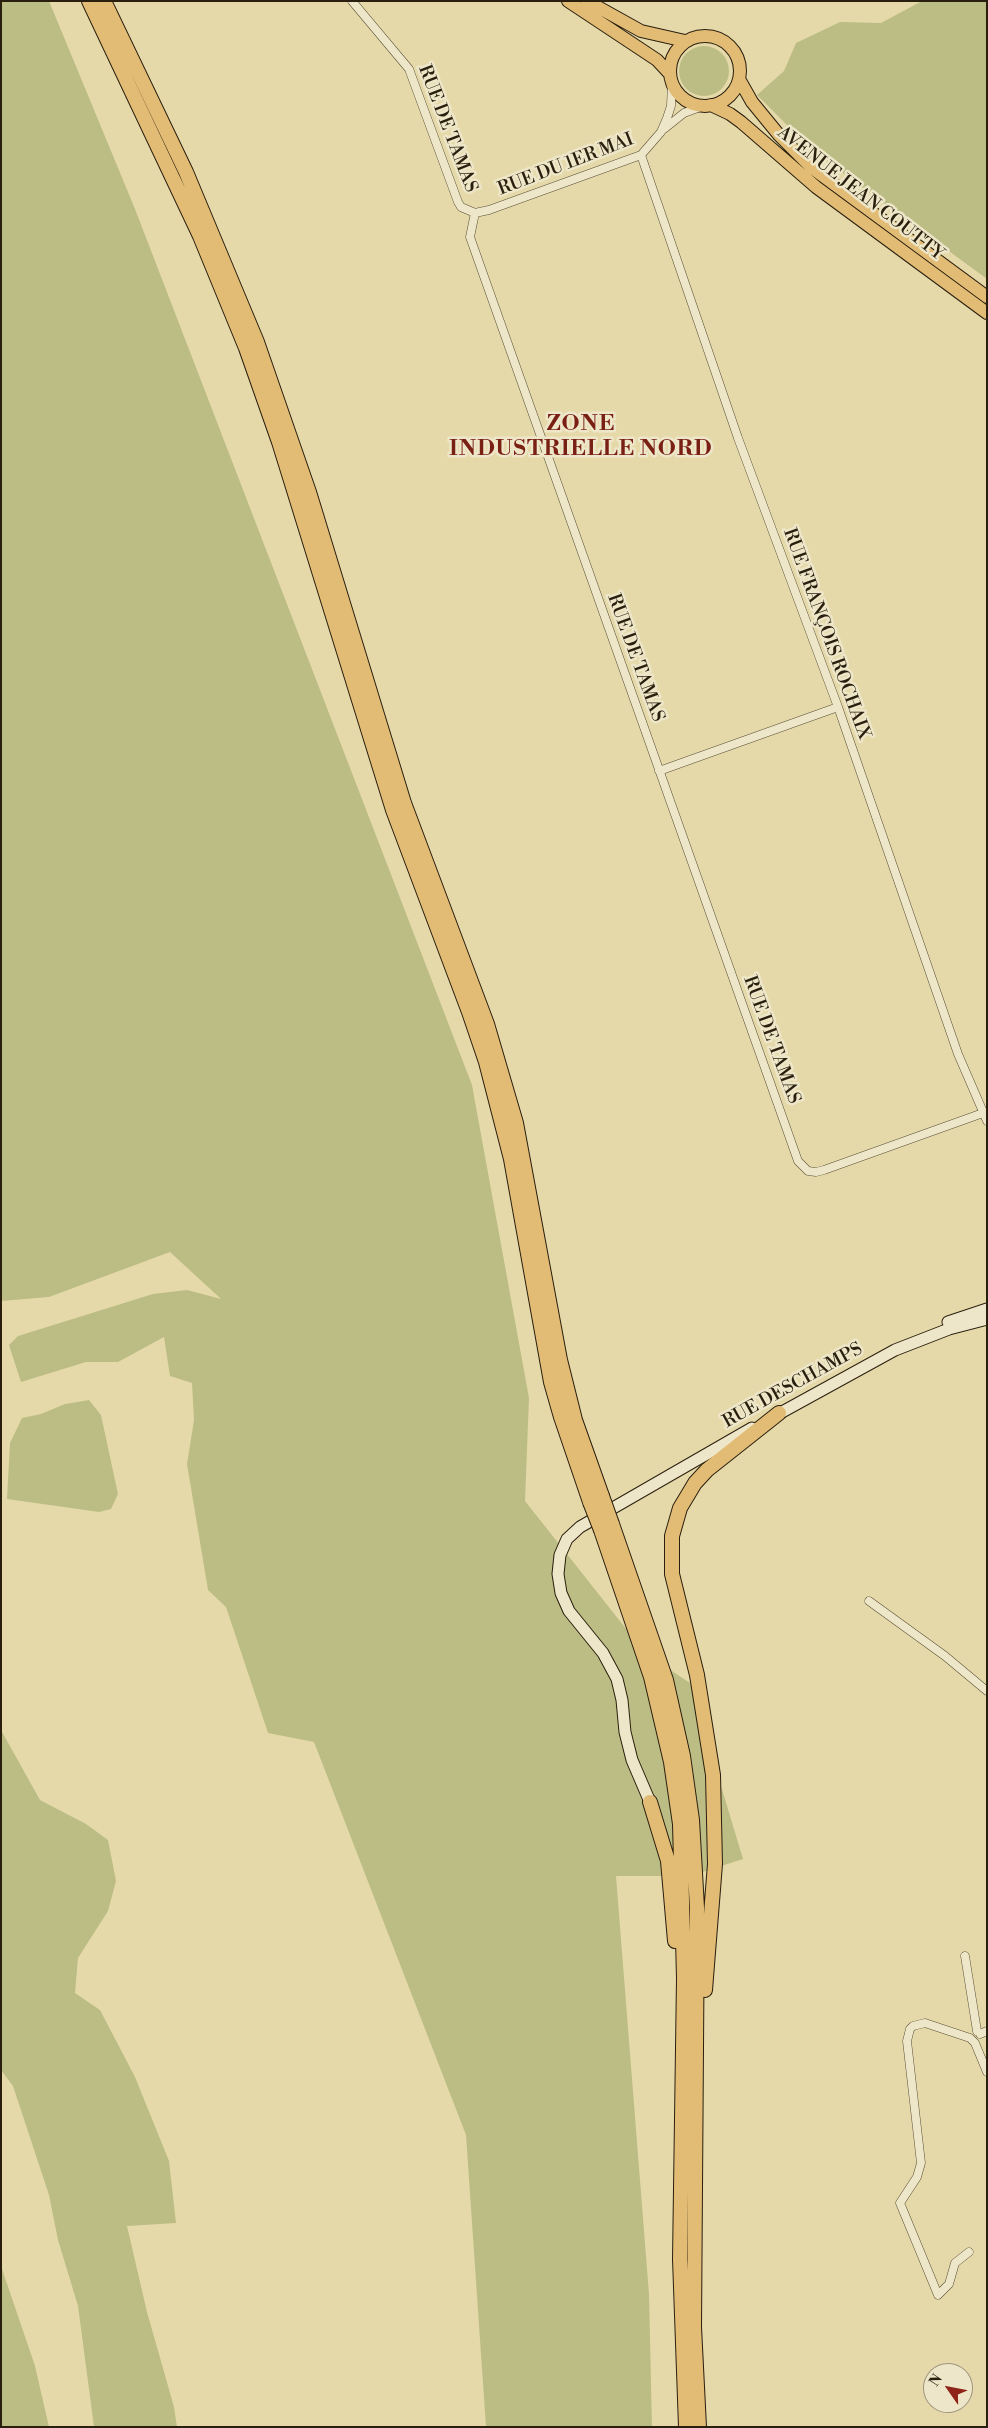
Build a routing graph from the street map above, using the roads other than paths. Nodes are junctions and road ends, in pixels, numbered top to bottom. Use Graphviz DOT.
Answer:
graph roads {
  1 [pos="90,1"];
  2 [pos="104,1"];
  3 [pos="352,1"];
  4 [pos="568,1"];
  5 [pos="587,1"];
  6 [pos="685,41"];
  7 [pos="671,78"];
  8 [pos="739,79"];
  9 [pos="707,105"];
  10 [pos="661,132"];
  11 [pos="641,155"];
  12 [pos="475,213"];
  13 [pos="987,298"];
  14 [pos="987,313"];
  15 [pos="838,707"];
  16 [pos="659,771"];
  17 [pos="983,1113"];
  18 [pos="987,1121"];
  19 [pos="987,1310"];
  20 [pos="987,1319"];
  21 [pos="860,1368"];
  22 [pos="779,1413"];
  23 [pos="596,1499"];
  24 [pos="869,1600"];
  25 [pos="987,1691"];
  26 [pos="650,1802"];
  27 [pos="965,1956"];
  28 [pos="981,2032"];
  29 [pos="972,2040"];
  30 [pos="987,2072"];
  31 [pos="689,2094"];
  32 [pos="969,2252"];
  33 [pos="686,2427"];
  34 [pos="699,2427"];
  1 -- 23 [label="highway"];
  2 -- 23 [label="highway"];
  3 -- 12 [label="street, RUE DE TAMAS"];
  4 -- 7 [label="main road"];
  5 -- 6 [label="main road"];
  6 -- 7 [label="main road"];
  6 -- 8 [label="main road"];
  7 -- 9 [label="main road"];
  7 -- 10 [label="street, RUE DU 1ER MAI"];
  8 -- 9 [label="main road"];
  8 -- 13 [label="main road, AVENUE JEAN COUTTY"];
  9 -- 10 [label="street, RUE DU 1ER MAI"];
  9 -- 14 [label="main road, AVENUE JEAN COUTTY"];
  10 -- 11 [label="street, RUE DU 1ER MAI"];
  11 -- 12 [label="street, RUE DU 1ER MAI"];
  11 -- 15 [label="street, RUE FRANÇOIS ROCHAIX"];
  12 -- 16 [label="street, RUE DE TAMAS"];
  15 -- 16 [label="street"];
  15 -- 17 [label="street, RUE FRANÇOIS ROCHAIX"];
  16 -- 17 [label="street, RUE DE TAMAS"];
  17 -- 18 [label="street, RUE FRANÇOIS ROCHAIX"];
  19 -- 21 [label="main road"];
  20 -- 21 [label="main road, RUE DESCHAMPS"];
  21 -- 22 [label="main road, RUE DESCHAMPS"];
  22 -- 26 [label="main road, RUE DESCHAMPS"];
  22 -- 31 [label="highway"];
  23 -- 31 [label="highway, bridge"];
  24 -- 25 [label="street"];
  26 -- 31 [label="highway"];
  27 -- 28 [label="street"];
  28 -- 29 [label="street"];
  29 -- 30 [label="street"];
  29 -- 32 [label="street"];
  31 -- 33 [label="highway"];
  31 -- 34 [label="highway"];
}
